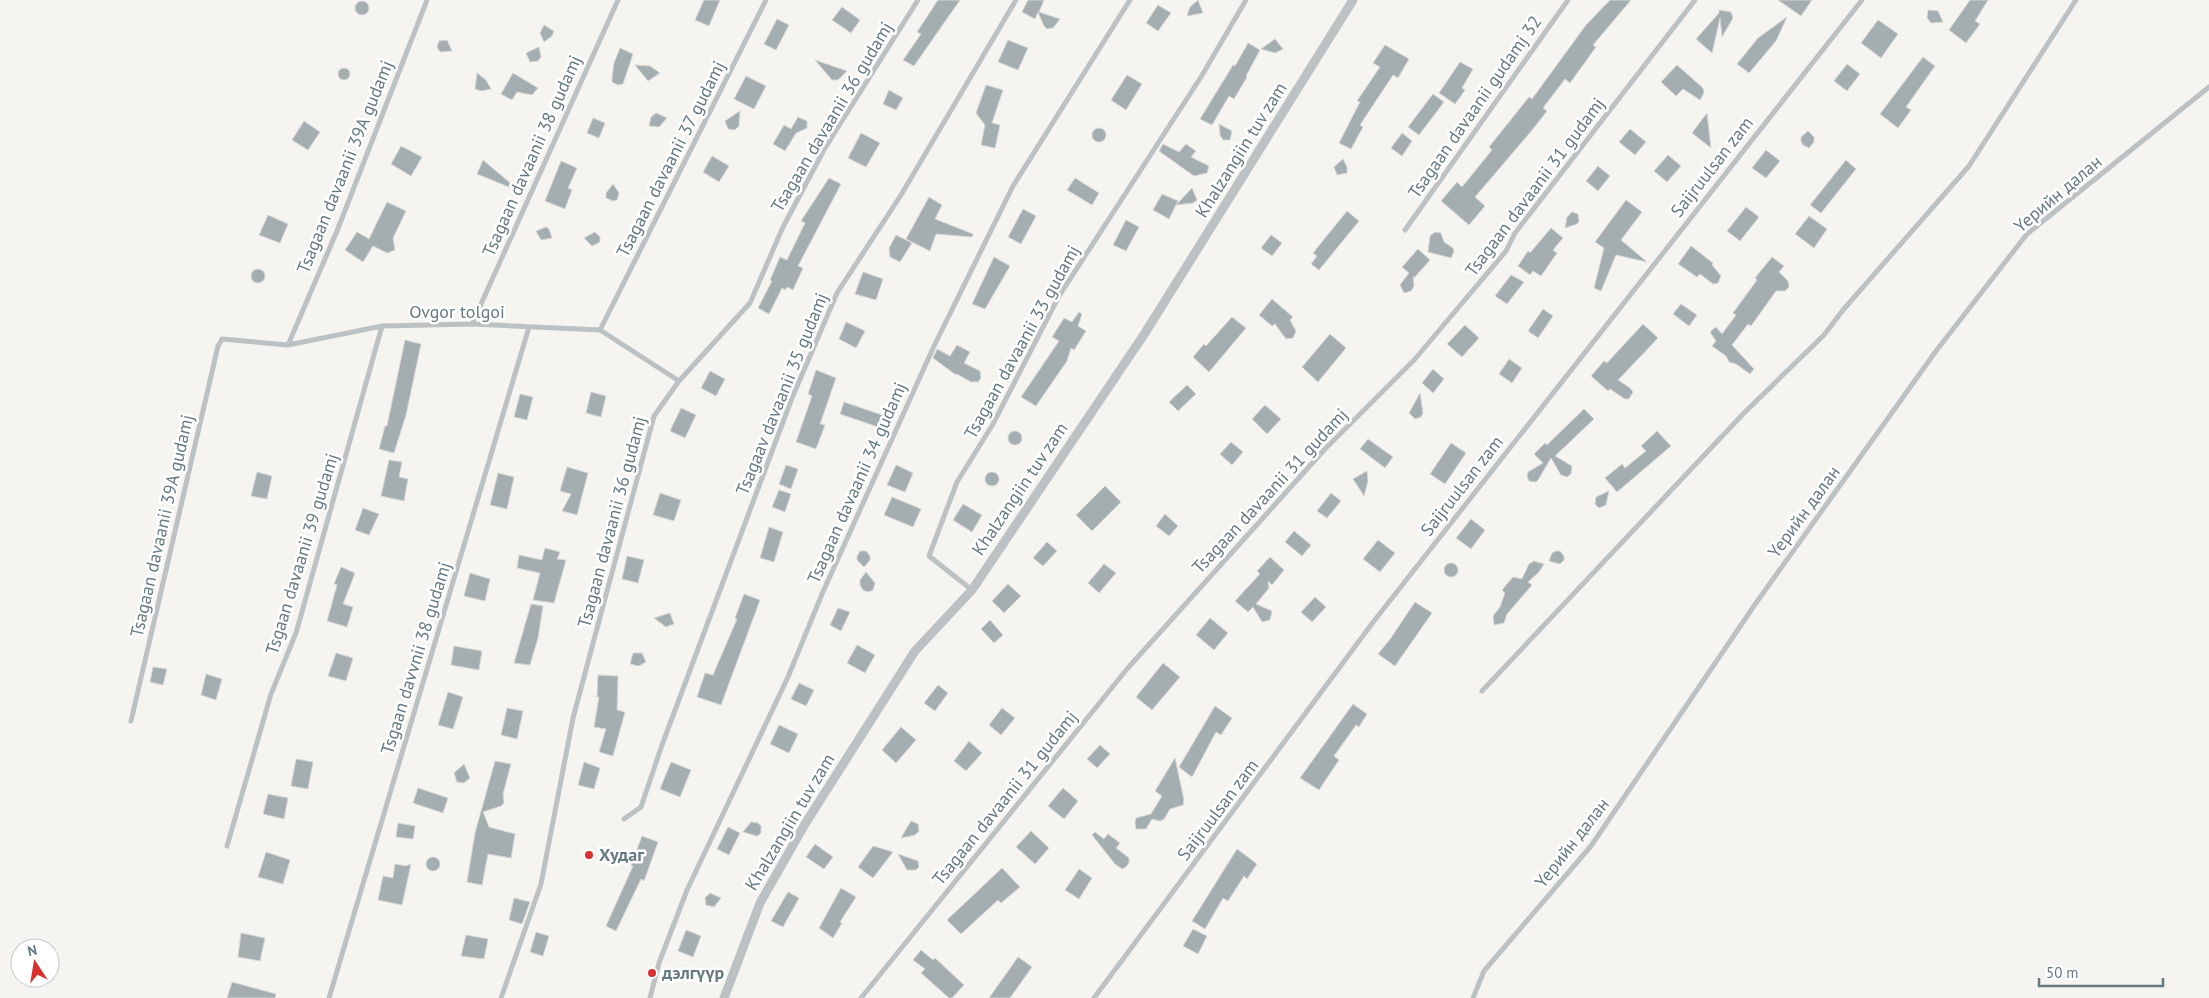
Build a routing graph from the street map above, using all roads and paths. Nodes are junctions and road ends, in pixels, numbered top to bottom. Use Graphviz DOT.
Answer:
graph roads {
  1 [pos="427,0"];
  2 [pos="618,0"];
  3 [pos="766,0"];
  4 [pos="918,0"];
  5 [pos="1016,0"];
  6 [pos="1130,0"];
  7 [pos="1246,0"];
  8 [pos="1353,0"];
  9 [pos="1568,0"];
  10 [pos="1695,0"];
  11 [pos="1862,0"];
  12 [pos="2076,0"];
  13 [pos="2209,87"];
  14 [pos="1405,230"];
  15 [pos="472,324"];
  16 [pos="382,326"];
  17 [pos="529,327"];
  18 [pos="600,330"];
  19 [pos="222,339"];
  20 [pos="288,345"];
  21 [pos="679,381"];
  22 [pos="972,590"];
  23 [pos="1482,691"];
  24 [pos="131,720"];
  25 [pos="624,819"];
  26 [pos="227,846"];
  27 [pos="329,998"];
  28 [pos="501,998"];
  29 [pos="650,998"];
  30 [pos="724,998"];
  31 [pos="861,998"];
  32 [pos="1094,998"];
  33 [pos="1473,998"];
  1 -- 20 [label="street, Tsagaan davaanii 39A gudamj"];
  2 -- 15 [label="street, Tsagaan davaanii 38 gudamj"];
  3 -- 18 [label="street, Tsagaan davaanii 37 gudamj"];
  4 -- 21 [label="street, Tsagaan davaanii 36 gudamj"];
  5 -- 25 [label="street, Tsagaav davaanii 35 gudamj"];
  6 -- 29 [label="street, Tsagaan davaanii 34 gudamj"];
  7 -- 22 [label="street, Tsagaan davaanii 33 gudamj"];
  8 -- 22 [label="street, Khalzangiin tuv zam"];
  9 -- 14 [label="street, Tsagaan davaanii gudamj 32"];
  10 -- 31 [label="street, Tsagaan davaanii 31 gudamj"];
  11 -- 32 [label="street, Saijruulsan zam"];
  12 -- 23 [label="street"];
  13 -- 33 [label="street, Үерийн далан"];
  15 -- 16 [label="street, Ovgor tolgoi"];
  15 -- 17 [label="street, Ovgor tolgoi"];
  16 -- 20 [label="street, Ovgor tolgoi"];
  16 -- 26 [label="street, Tsgaan davaanii 39 gudamj"];
  17 -- 18 [label="street, Ovgor tolgoi"];
  17 -- 27 [label="street, Tsgaan davvnii 38 gudamj"];
  18 -- 21 [label="street"];
  19 -- 20 [label="street, Ovgor tolgoi"];
  19 -- 24 [label="street, Tsagaan davaanii 39A gudamj"];
  21 -- 28 [label="street, Tsagaan davaanii 36 gudamj"];
  22 -- 30 [label="street, Khalzangiin tuv zam"];
}
